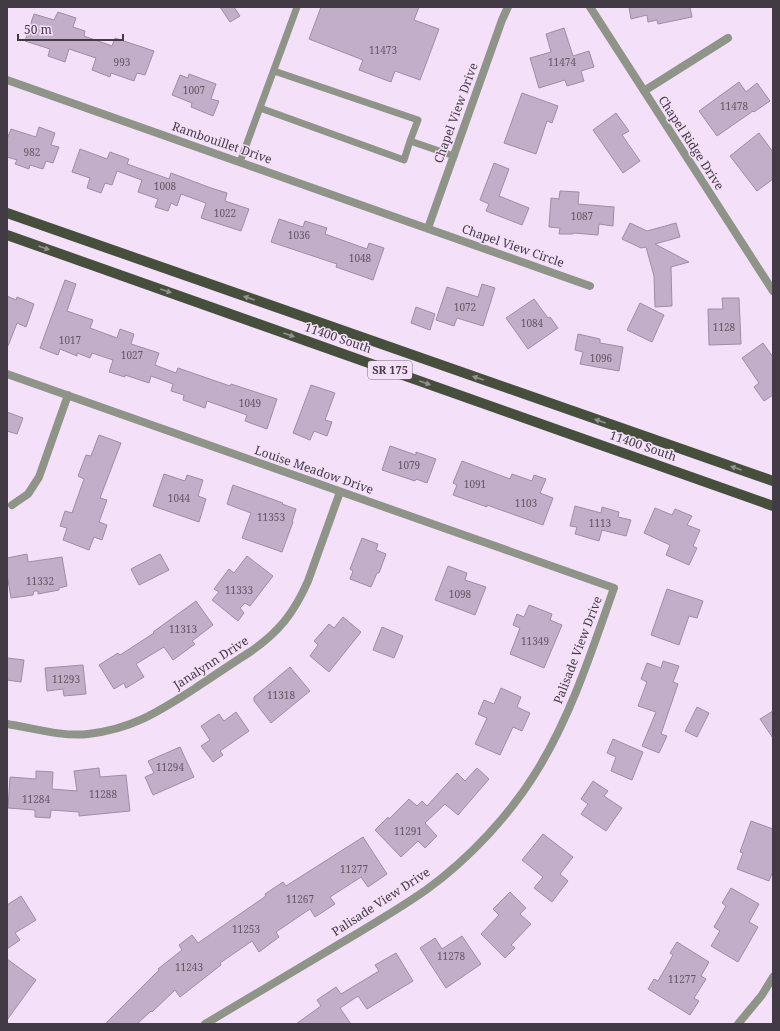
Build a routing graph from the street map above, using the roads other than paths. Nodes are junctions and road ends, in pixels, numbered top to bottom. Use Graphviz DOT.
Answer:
graph roads {
  1 [pos="297,7"];
  2 [pos="508,7"];
  3 [pos="590,7"];
  4 [pos="728,38"];
  5 [pos="274,71"];
  6 [pos="7,80"];
  7 [pos="644,91"];
  8 [pos="260,108"];
  9 [pos="410,141"];
  10 [pos="454,156"];
  11 [pos="240,162"];
  12 [pos="7,213"];
  13 [pos="428,228"];
  14 [pos="7,235"];
  15 [pos="590,286"];
  16 [pos="773,291"];
  17 [pos="7,374"];
  18 [pos="68,395"];
  19 [pos="773,481"];
  20 [pos="340,492"];
  21 [pos="12,505"];
  22 [pos="773,506"];
  23 [pos="614,588"];
  24 [pos="7,724"];
  25 [pos="773,977"];
  26 [pos="205,1024"];
  27 [pos="738,1024"];
  1 -- 5 [label="lane"];
  2 -- 10 [label="street, Chapel View Drive"];
  3 -- 7 [label="street, Chapel Ridge Drive"];
  4 -- 7 [label="street"];
  5 -- 8 [label="lane"];
  5 -- 9 [label="lane"];
  6 -- 11 [label="street, Rambouillet Drive"];
  7 -- 16 [label="street, Chapel Ridge Drive"];
  8 -- 9 [label="lane"];
  8 -- 11 [label="lane"];
  9 -- 10 [label="lane"];
  10 -- 13 [label="street, Chapel View Drive"];
  11 -- 13 [label="street, Rambouillet Drive"];
  19 -- 12 [label="main road, 11400 South / SR 175, one-way"];
  13 -- 15 [label="street, Chapel View Circle"];
  14 -- 22 [label="main road, 11400 South / SR 175, one-way"];
  17 -- 18 [label="street, Louise Meadow Drive"];
  18 -- 20 [label="street, Louise Meadow Drive"];
  18 -- 21 [label="street"];
  20 -- 23 [label="street, Louise Meadow Drive"];
  20 -- 24 [label="street, Janalynn Drive"];
  23 -- 26 [label="street, Palisade View Drive"];
  25 -- 27 [label="street"];
}
